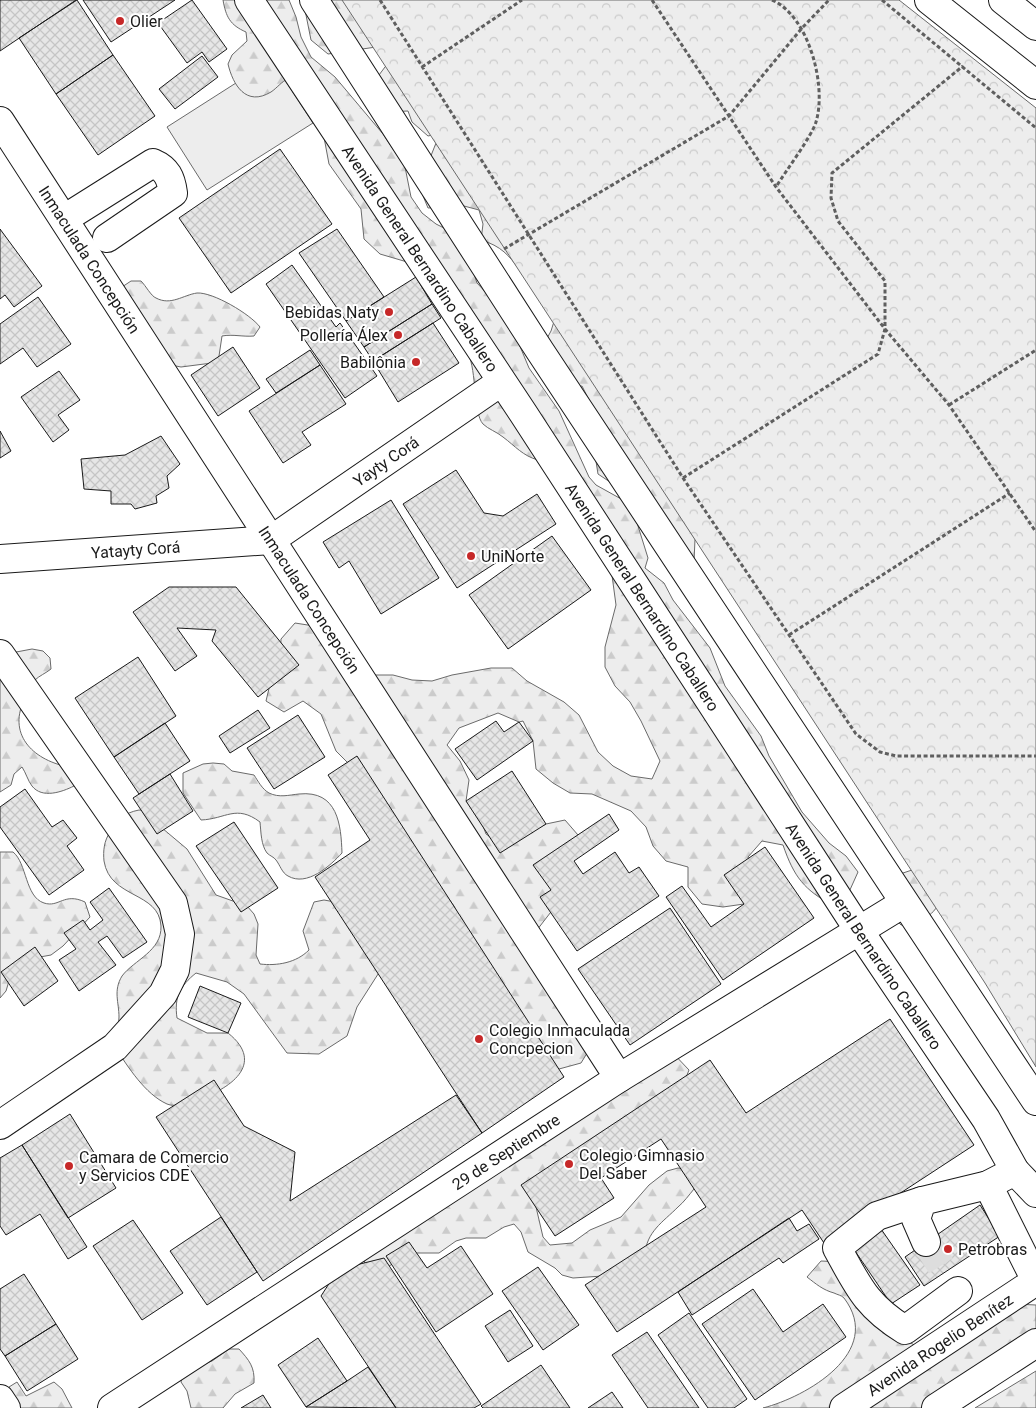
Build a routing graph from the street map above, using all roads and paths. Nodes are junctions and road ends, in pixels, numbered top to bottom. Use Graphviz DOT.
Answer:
graph roads {
  1 [pos="249,0"];
  2 [pos="314,0"];
  3 [pos="380,0"];
  4 [pos="522,0"];
  5 [pos="652,0"];
  6 [pos="772,0"];
  7 [pos="829,0"];
  8 [pos="882,0"];
  9 [pos="929,0"];
  10 [pos="1003,0"];
  11 [pos="1036,26"];
  12 [pos="802,28"];
  13 [pos="963,66"];
  14 [pos="422,67"];
  15 [pos="1036,85"];
  16 [pos="728,116"];
  17 [pos="0,121"];
  18 [pos="1036,128"];
  19 [pos="776,187"];
  20 [pos="64,218"];
  21 [pos="528,235"];
  22 [pos="107,238"];
  23 [pos="483,263"];
  24 [pos="885,329"];
  25 [pos="1036,350"];
  26 [pos="501,382"];
  27 [pos="949,405"];
  28 [pos="683,478"];
  29 [pos="1010,493"];
  30 [pos="1036,532"];
  31 [pos="272,540"];
  32 [pos="0,559"];
  33 [pos="789,635"];
  34 [pos="0,654"];
  35 [pos="1036,756"];
  36 [pos="904,903"];
  37 [pos="860,932"];
  38 [pos="619,1078"];
  39 [pos="1036,1101"];
  40 [pos="0,1125"];
  41 [pos="988,1185"];
  42 [pos="1029,1187"];
  43 [pos="922,1201"];
  44 [pos="926,1242"];
  45 [pos="1036,1281"];
  46 [pos="978,1319"];
  47 [pos="1036,1343"];
  48 [pos="0,1399"];
  49 [pos="6,1408"];
  50 [pos="112,1408"];
  51 [pos="844,1408"];
  52 [pos="936,1408"];
  1 -- 26 [label="street, Avenida General Bernardino Caballero"];
  2 -- 23 [label="street"];
  3 -- 14 [label="path"];
  4 -- 14 [label="path"];
  5 -- 16 [label="path"];
  6 -- 12 [label="path"];
  7 -- 12 [label="path"];
  8 -- 13 [label="path"];
  9 -- 15 [label="street"];
  10 -- 11 [label="street"];
  12 -- 16 [label="path"];
  12 -- 19 [label="path"];
  13 -- 18 [label="path"];
  13 -- 24 [label="path"];
  14 -- 21 [label="path"];
  16 -- 19 [label="path"];
  16 -- 21 [label="path"];
  17 -- 20 [label="street, Inmaculada Concepción"];
  19 -- 24 [label="path"];
  20 -- 22 [label="street"];
  20 -- 31 [label="street, Inmaculada Concepción"];
  21 -- 23 [label="path"];
  21 -- 28 [label="path"];
  23 -- 36 [label="street"];
  24 -- 27 [label="path"];
  24 -- 28 [label="path"];
  25 -- 27 [label="path"];
  26 -- 31 [label="street, Yayty Corá"];
  26 -- 37 [label="street, Avenida General Bernardino Caballero"];
  27 -- 29 [label="path"];
  28 -- 33 [label="path"];
  29 -- 30 [label="path"];
  29 -- 33 [label="path"];
  31 -- 32 [label="street, Yatayty Corá"];
  31 -- 38 [label="street, Inmaculada Concepción"];
  33 -- 35 [label="path"];
  34 -- 40 [label="street"];
  36 -- 37 [label="street, 29 de Septiembre"];
  36 -- 39 [label="street"];
  37 -- 38 [label="street, 29 de Septiembre"];
  37 -- 42 [label="street, Avenida General Bernardino Caballero"];
  38 -- 50 [label="street, 29 de Septiembre"];
  41 -- 42 [label="street"];
  41 -- 43 [label="street"];
  41 -- 45 [label="street"];
  43 -- 44 [label="street"];
  43 -- 46 [label="street"];
  45 -- 46 [label="street, Avenida Rogelio Benítez"];
  46 -- 51 [label="street, Avenida Rogelio Benítez"];
  47 -- 52 [label="street"];
  48 -- 49 [label="street"];
}
